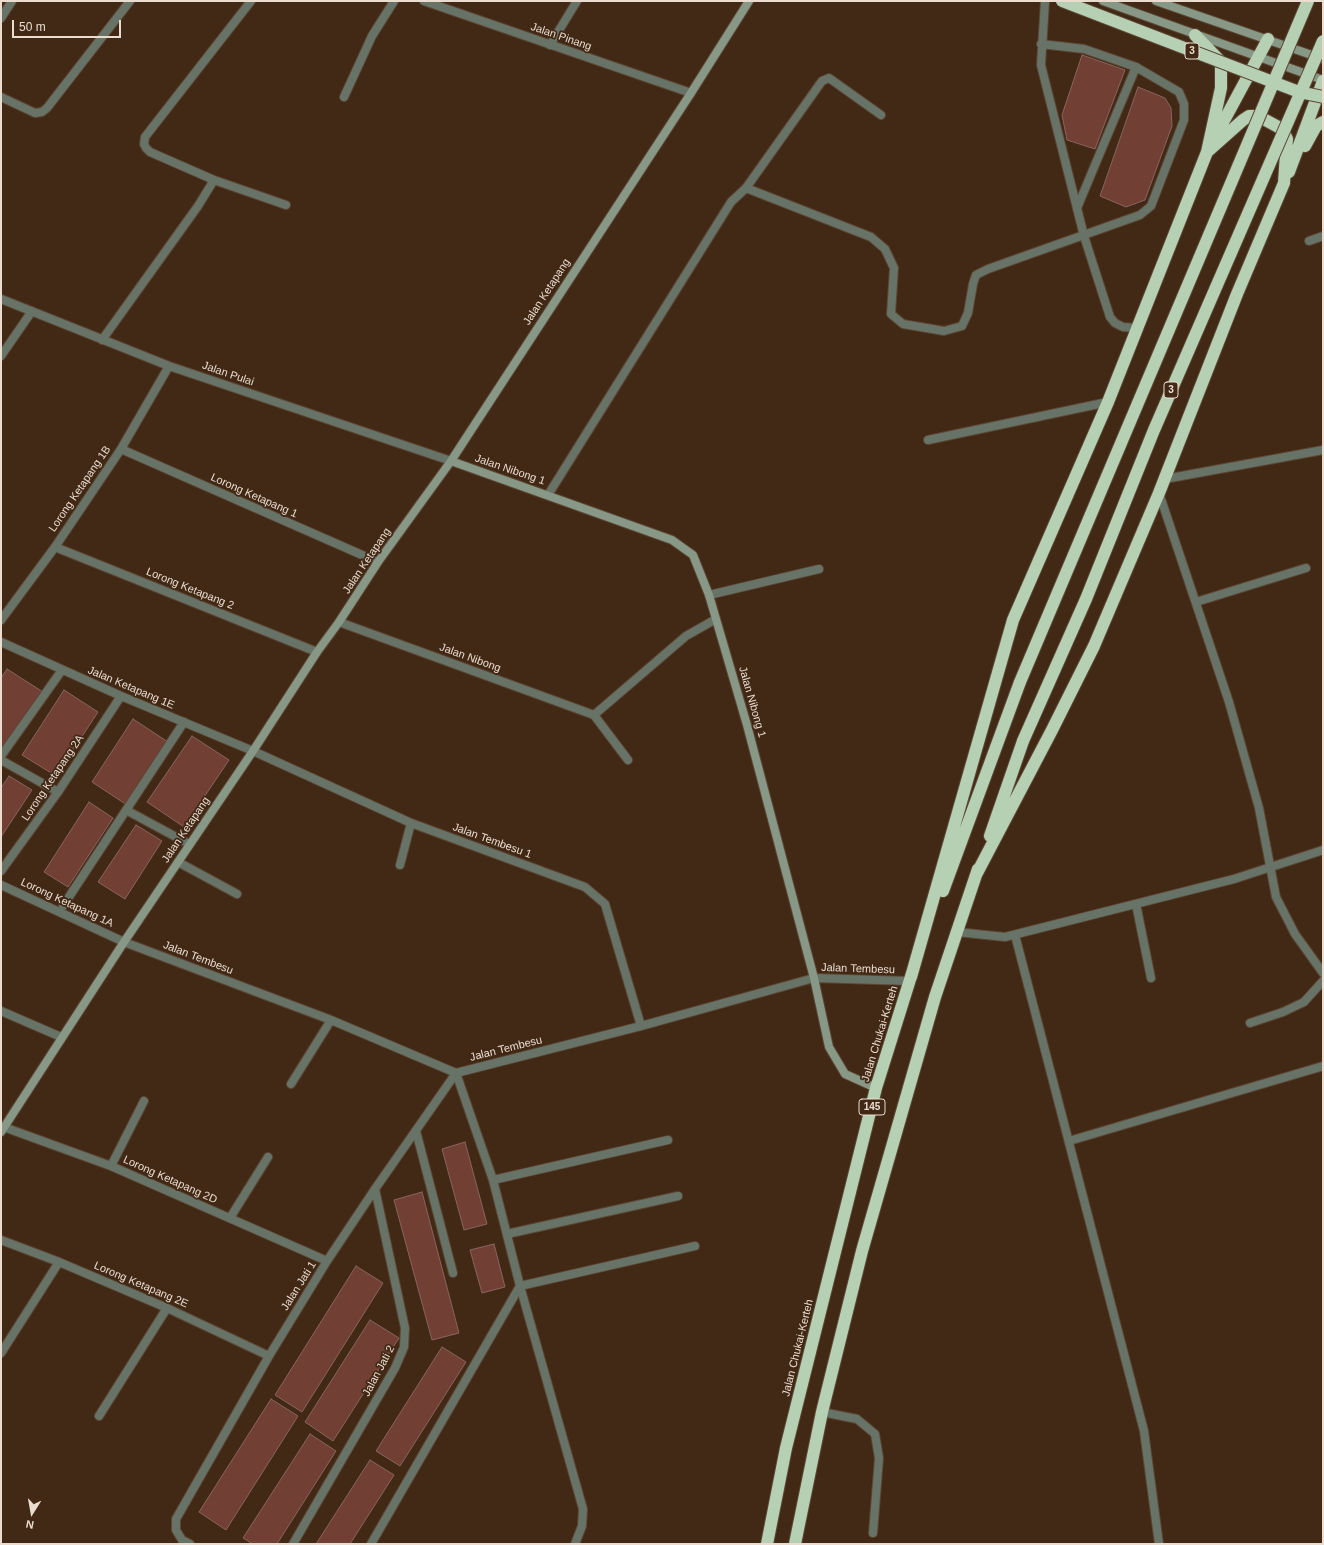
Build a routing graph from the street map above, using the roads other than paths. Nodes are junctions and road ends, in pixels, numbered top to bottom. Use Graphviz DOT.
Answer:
graph roads {
  1 [pos="12,1"];
  2 [pos="130,1"];
  3 [pos="251,1"];
  4 [pos="394,1"];
  5 [pos="424,1"];
  6 [pos="577,1"];
  7 [pos="749,1"];
  8 [pos="1045,1"];
  9 [pos="1062,1"];
  10 [pos="1103,1"];
  11 [pos="1156,1"];
  12 [pos="1308,1"];
  13 [pos="1,18"];
  14 [pos="1195,35"];
  15 [pos="1268,39"];
  16 [pos="1323,41"];
  17 [pos="1041,44"];
  18 [pos="550,45"];
  19 [pos="1260,57"];
  20 [pos="1323,59"];
  21 [pos="1136,67"];
  22 [pos="1323,81"];
  23 [pos="690,93"];
  24 [pos="1323,97"];
  25 [pos="1,98"];
  26 [pos="344,98"];
  27 [pos="881,115"];
  28 [pos="1323,122"];
  29 [pos="1207,152"];
  30 [pos="214,180"];
  31 [pos="1284,183"];
  32 [pos="746,188"];
  33 [pos="286,205"];
  34 [pos="1078,208"];
  35 [pos="1084,236"];
  36 [pos="1323,236"];
  37 [pos="1309,241"];
  38 [pos="1,299"];
  39 [pos="32,311"];
  40 [pos="1137,328"];
  41 [pos="102,340"];
  42 [pos="1,356"];
  43 [pos="169,366"];
  44 [pos="1108,402"];
  45 [pos="928,440"];
  46 [pos="121,449"];
  47 [pos="1323,450"];
  48 [pos="451,461"];
  49 [pos="1164,479"];
  50 [pos="1159,493"];
  51 [pos="548,495"];
  52 [pos="55,547"];
  53 [pos="378,562"];
  54 [pos="1306,568"];
  55 [pos="819,569"];
  56 [pos="709,596"];
  57 [pos="1196,602"];
  58 [pos="716,619"];
  59 [pos="1,620"];
  60 [pos="339,622"];
  61 [pos="1,643"];
  62 [pos="317,652"];
  63 [pos="62,670"];
  64 [pos="1020,682"];
  65 [pos="120,696"];
  66 [pos="594,715"];
  67 [pos="184,722"];
  68 [pos="1023,741"];
  69 [pos="253,751"];
  70 [pos="1,756"];
  71 [pos="1,760"];
  72 [pos="628,760"];
  73 [pos="58,792"];
  74 [pos="126,810"];
  75 [pos="411,823"];
  76 [pos="189,844"];
  77 [pos="1323,850"];
  78 [pos="178,862"];
  79 [pos="400,865"];
  80 [pos="1271,867"];
  81 [pos="1,871"];
  82 [pos="976,875"];
  83 [pos="1,885"];
  84 [pos="237,894"];
  85 [pos="1136,904"];
  86 [pos="63,906"];
  87 [pos="957,932"];
  88 [pos="1015,935"];
  89 [pos="124,942"];
  90 [pos="1323,974"];
  91 [pos="814,978"];
  92 [pos="1151,978"];
  93 [pos="910,979"];
  94 [pos="1323,981"];
  95 [pos="1,1011"];
  96 [pos="331,1020"];
  97 [pos="1250,1023"];
  98 [pos="641,1026"];
  99 [pos="61,1037"];
  100 [pos="1323,1066"];
  101 [pos="456,1073"];
  102 [pos="291,1084"];
  103 [pos="876,1088"];
  104 [pos="144,1101"];
  105 [pos="2,1129"];
  106 [pos="416,1131"];
  107 [pos="668,1140"];
  108 [pos="1068,1141"];
  109 [pos="268,1157"];
  110 [pos="111,1166"];
  111 [pos="493,1180"];
  112 [pos="375,1189"];
  113 [pos="678,1196"];
  114 [pos="230,1218"];
  115 [pos="507,1234"];
  116 [pos="1,1240"];
  117 [pos="695,1246"];
  118 [pos="327,1261"];
  119 [pos="59,1262"];
  120 [pos="453,1273"];
  121 [pos="520,1286"];
  122 [pos="166,1308"];
  123 [pos="1,1353"];
  124 [pos="269,1356"];
  125 [pos="822,1412"];
  126 [pos="99,1416"];
  127 [pos="873,1533"];
  128 [pos="190,1544"];
  129 [pos="293,1544"];
  130 [pos="370,1544"];
  131 [pos="575,1544"];
  132 [pos="767,1544"];
  133 [pos="795,1544"];
  134 [pos="1159,1544"];
  1 -- 13 [label="street"];
  2 -- 25 [label="street"];
  3 -- 30 [label="street"];
  4 -- 26 [label="street"];
  5 -- 18 [label="street, Jalan Pinang"];
  6 -- 18 [label="street"];
  7 -- 23 [label="street, Jalan Ketapang"];
  8 -- 17 [label="street"];
  9 -- 24 [label="highway, 3, bridge"];
  10 -- 14 [label="street"];
  11 -- 15 [label="street"];
  12 -- 64 [label="highway, 3, bridge"];
  14 -- 19 [label="street"];
  14 -- 29 [label="highway"];
  15 -- 19 [label="highway"];
  15 -- 20 [label="street"];
  16 -- 68 [label="highway, 3, bridge"];
  17 -- 21 [label="street"];
  17 -- 34 [label="street"];
  18 -- 23 [label="street, Jalan Pinang"];
  19 -- 22 [label="street"];
  19 -- 29 [label="highway"];
  21 -- 34 [label="street"];
  21 -- 35 [label="street"];
  22 -- 31 [label="highway"];
  23 -- 48 [label="street, Jalan Ketapang"];
  27 -- 32 [label="street"];
  28 -- 31 [label="highway"];
  29 -- 31 [label="highway"];
  29 -- 40 [label="highway"];
  30 -- 33 [label="street"];
  30 -- 41 [label="street"];
  31 -- 49 [label="highway"];
  32 -- 35 [label="street"];
  32 -- 51 [label="street"];
  34 -- 35 [label="street"];
  35 -- 40 [label="street"];
  36 -- 37 [label="street"];
  38 -- 39 [label="street, Jalan Pulai"];
  39 -- 41 [label="street, Jalan Pulai"];
  39 -- 42 [label="street"];
  40 -- 44 [label="highway"];
  41 -- 43 [label="street, Jalan Pulai"];
  43 -- 46 [label="street, Lorong Ketapang 1B"];
  43 -- 48 [label="street, Jalan Pulai"];
  44 -- 45 [label="street"];
  44 -- 93 [label="highway"];
  46 -- 52 [label="street, Lorong Ketapang 1B"];
  46 -- 53 [label="street, Lorong Ketapang 1"];
  47 -- 49 [label="street"];
  48 -- 51 [label="street, Jalan Nibong 1"];
  48 -- 53 [label="street, Jalan Ketapang"];
  49 -- 50 [label="highway"];
  50 -- 57 [label="street"];
  50 -- 82 [label="highway"];
  51 -- 56 [label="street, Jalan Nibong 1"];
  52 -- 59 [label="street, Lorong Ketapang 1B"];
  52 -- 62 [label="street, Lorong Ketapang 2"];
  53 -- 60 [label="street, Jalan Ketapang"];
  54 -- 57 [label="street"];
  55 -- 56 [label="street"];
  56 -- 58 [label="street, Jalan Nibong 1"];
  57 -- 80 [label="street"];
  58 -- 66 [label="street"];
  58 -- 91 [label="street, Jalan Nibong 1"];
  60 -- 62 [label="street, Jalan Ketapang"];
  60 -- 66 [label="street, Jalan Nibong"];
  61 -- 63 [label="street, Jalan Ketapang 1E"];
  62 -- 69 [label="street, Jalan Ketapang"];
  63 -- 65 [label="street, Jalan Ketapang 1E"];
  63 -- 70 [label="street"];
  64 -- 93 [label="highway, Jalan Chukai-Kerteh / 145"];
  65 -- 67 [label="street, Jalan Ketapang 1E"];
  65 -- 73 [label="street, Lorong Ketapang 2A"];
  66 -- 72 [label="street"];
  67 -- 69 [label="street, Jalan Ketapang 1E"];
  67 -- 74 [label="street"];
  68 -- 82 [label="highway, 145"];
  69 -- 75 [label="street, Jalan Tembesu 1"];
  69 -- 76 [label="street, Jalan Ketapang"];
  71 -- 73 [label="street"];
  73 -- 81 [label="street, Lorong Ketapang 2A"];
  74 -- 76 [label="street"];
  74 -- 86 [label="street"];
  75 -- 79 [label="street"];
  75 -- 98 [label="street, Jalan Tembesu 1"];
  76 -- 78 [label="street, Jalan Ketapang"];
  77 -- 80 [label="street"];
  78 -- 84 [label="street"];
  78 -- 89 [label="street, Jalan Ketapang"];
  80 -- 85 [label="street"];
  80 -- 90 [label="street"];
  82 -- 87 [label="highway, 145"];
  83 -- 89 [label="street, Lorong Ketapang 1A"];
  85 -- 88 [label="street"];
  85 -- 92 [label="street"];
  87 -- 88 [label="street"];
  87 -- 125 [label="highway, 145"];
  88 -- 108 [label="street"];
  89 -- 96 [label="street, Jalan Tembesu"];
  89 -- 99 [label="street, Jalan Ketapang"];
  91 -- 93 [label="street, Jalan Tembesu"];
  91 -- 98 [label="street, Jalan Tembesu"];
  91 -- 103 [label="street, Jalan Nibong 1"];
  93 -- 103 [label="highway, Jalan Chukai-Kerteh / 145"];
  94 -- 97 [label="street"];
  95 -- 99 [label="street"];
  96 -- 101 [label="street, Jalan Tembesu"];
  96 -- 102 [label="street"];
  98 -- 101 [label="street, Jalan Tembesu"];
  99 -- 105 [label="street, Jalan Ketapang"];
  100 -- 108 [label="street"];
  101 -- 106 [label="street, Jalan Jati 1"];
  101 -- 111 [label="street"];
  103 -- 132 [label="highway, Jalan Chukai-Kerteh / 145"];
  104 -- 110 [label="street"];
  105 -- 110 [label="street, Lorong Ketapang 2D"];
  106 -- 112 [label="street, Jalan Jati 1"];
  106 -- 120 [label="street"];
  107 -- 111 [label="street"];
  108 -- 134 [label="street"];
  109 -- 114 [label="street"];
  110 -- 114 [label="street, Lorong Ketapang 2D"];
  111 -- 115 [label="street"];
  112 -- 118 [label="street, Jalan Jati 1"];
  112 -- 129 [label="street, Jalan Jati 2"];
  113 -- 115 [label="street"];
  114 -- 118 [label="street, Lorong Ketapang 2D"];
  115 -- 121 [label="street"];
  116 -- 119 [label="street, Lorong Ketapang 2E"];
  117 -- 121 [label="street"];
  118 -- 124 [label="street, Jalan Jati 1"];
  119 -- 122 [label="street, Lorong Ketapang 2E"];
  119 -- 123 [label="street"];
  121 -- 130 [label="street"];
  121 -- 131 [label="street"];
  122 -- 124 [label="street, Lorong Ketapang 2E"];
  122 -- 126 [label="street"];
  124 -- 128 [label="street, Jalan Jati 1"];
  125 -- 127 [label="street"];
  125 -- 133 [label="highway, 145"];
}
